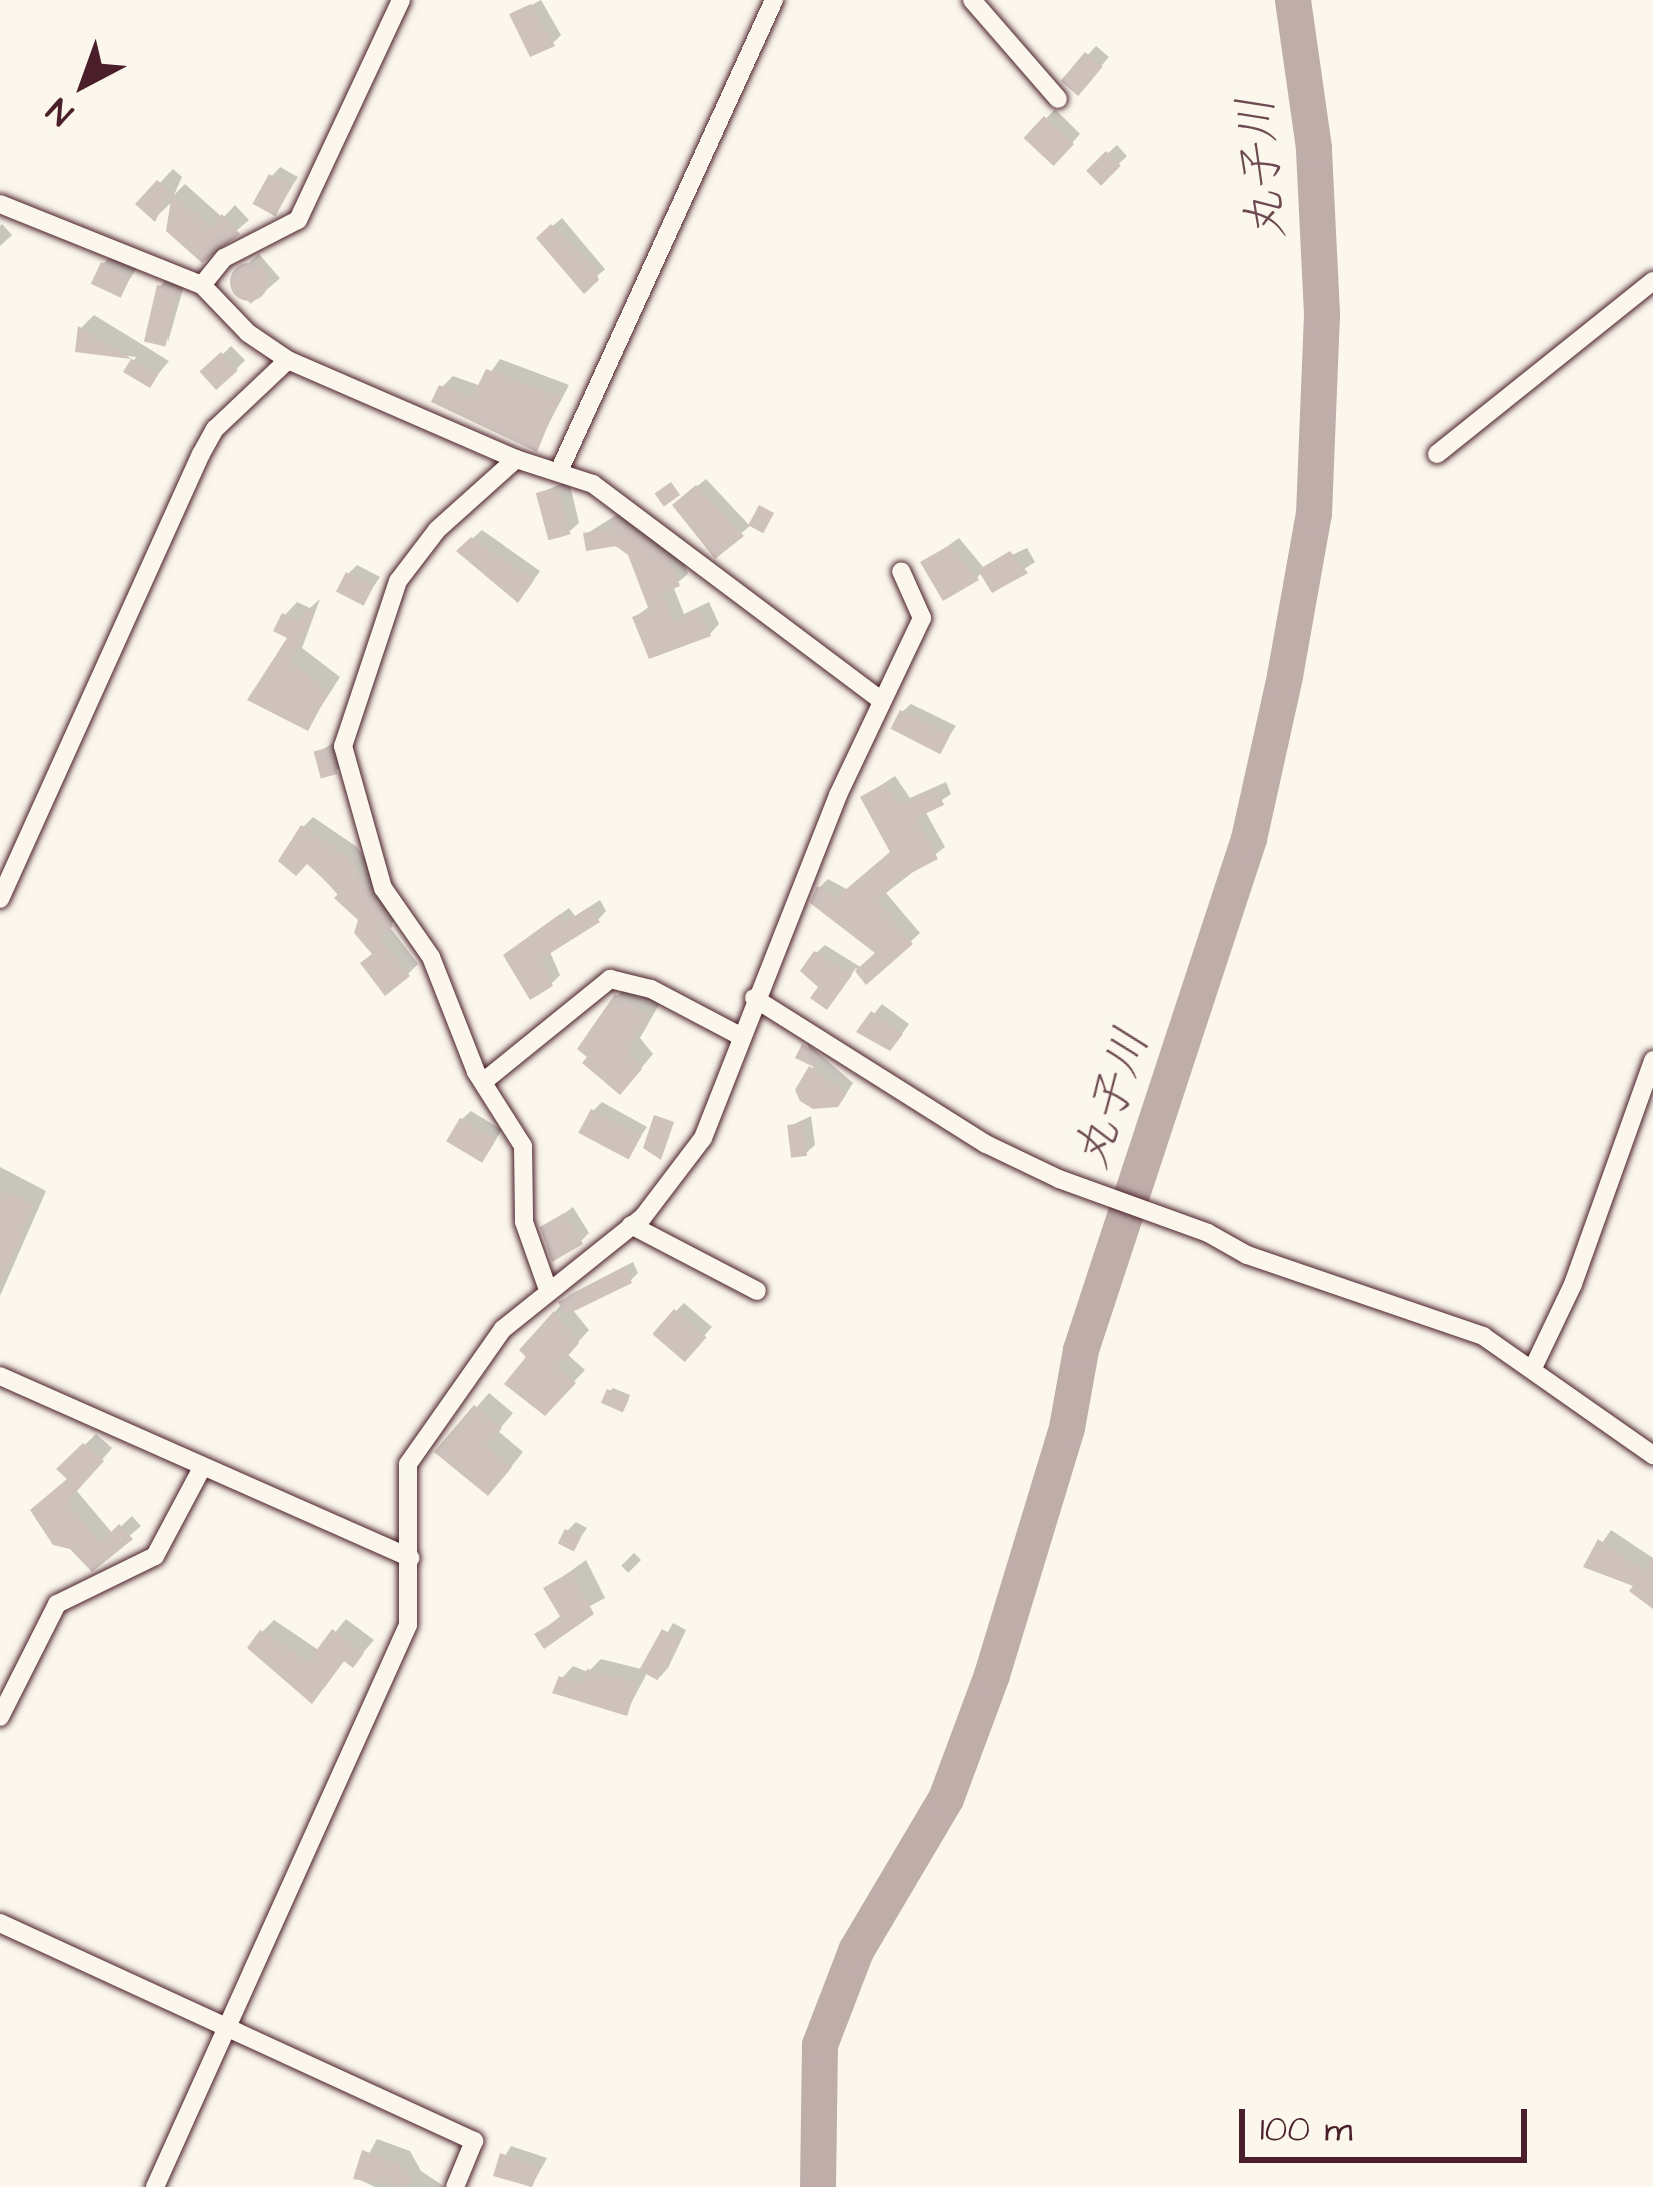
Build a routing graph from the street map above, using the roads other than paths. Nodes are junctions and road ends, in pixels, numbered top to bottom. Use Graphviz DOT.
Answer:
graph roads {
  1 [pos="401,0"];
  2 [pos="774,0"];
  3 [pos="972,0"];
  4 [pos="1058,99"];
  5 [pos="0,204"];
  6 [pos="1653,281"];
  7 [pos="202,285"];
  8 [pos="288,360"];
  9 [pos="1437,454"];
  10 [pos="517,459"];
  11 [pos="560,469"];
  12 [pos="902,571"];
  13 [pos="880,699"];
  14 [pos="0,898"];
  15 [pos="754,998"];
  16 [pos="740,1036"];
  17 [pos="1653,1060"];
  18 [pos="483,1082"];
  19 [pos="631,1226"];
  20 [pos="547,1287"];
  21 [pos="757,1291"];
  22 [pos="1533,1368"];
  23 [pos="0,1376"];
  24 [pos="1653,1455"];
  25 [pos="202,1468"];
  26 [pos="410,1558"];
  27 [pos="0,1716"];
  28 [pos="0,1923"];
  29 [pos="228,2025"];
  30 [pos="155,2187"];
  31 [pos="455,2187"];
  1 -- 7 [label="street"];
  2 -- 11 [label="street"];
  3 -- 4 [label="street"];
  5 -- 7 [label="street"];
  6 -- 9 [label="street"];
  7 -- 8 [label="street"];
  8 -- 10 [label="street"];
  8 -- 14 [label="street"];
  10 -- 11 [label="street"];
  10 -- 18 [label="street"];
  11 -- 13 [label="street"];
  12 -- 13 [label="street"];
  13 -- 15 [label="street"];
  15 -- 16 [label="street"];
  15 -- 22 [label="street"];
  16 -- 18 [label="street"];
  16 -- 19 [label="street"];
  17 -- 22 [label="street"];
  18 -- 20 [label="street"];
  19 -- 20 [label="street"];
  19 -- 21 [label="street"];
  20 -- 26 [label="street"];
  22 -- 24 [label="street"];
  23 -- 25 [label="street"];
  25 -- 26 [label="street"];
  25 -- 27 [label="street"];
  26 -- 29 [label="street"];
  28 -- 29 [label="street"];
  29 -- 30 [label="street"];
  29 -- 31 [label="street"];
}
